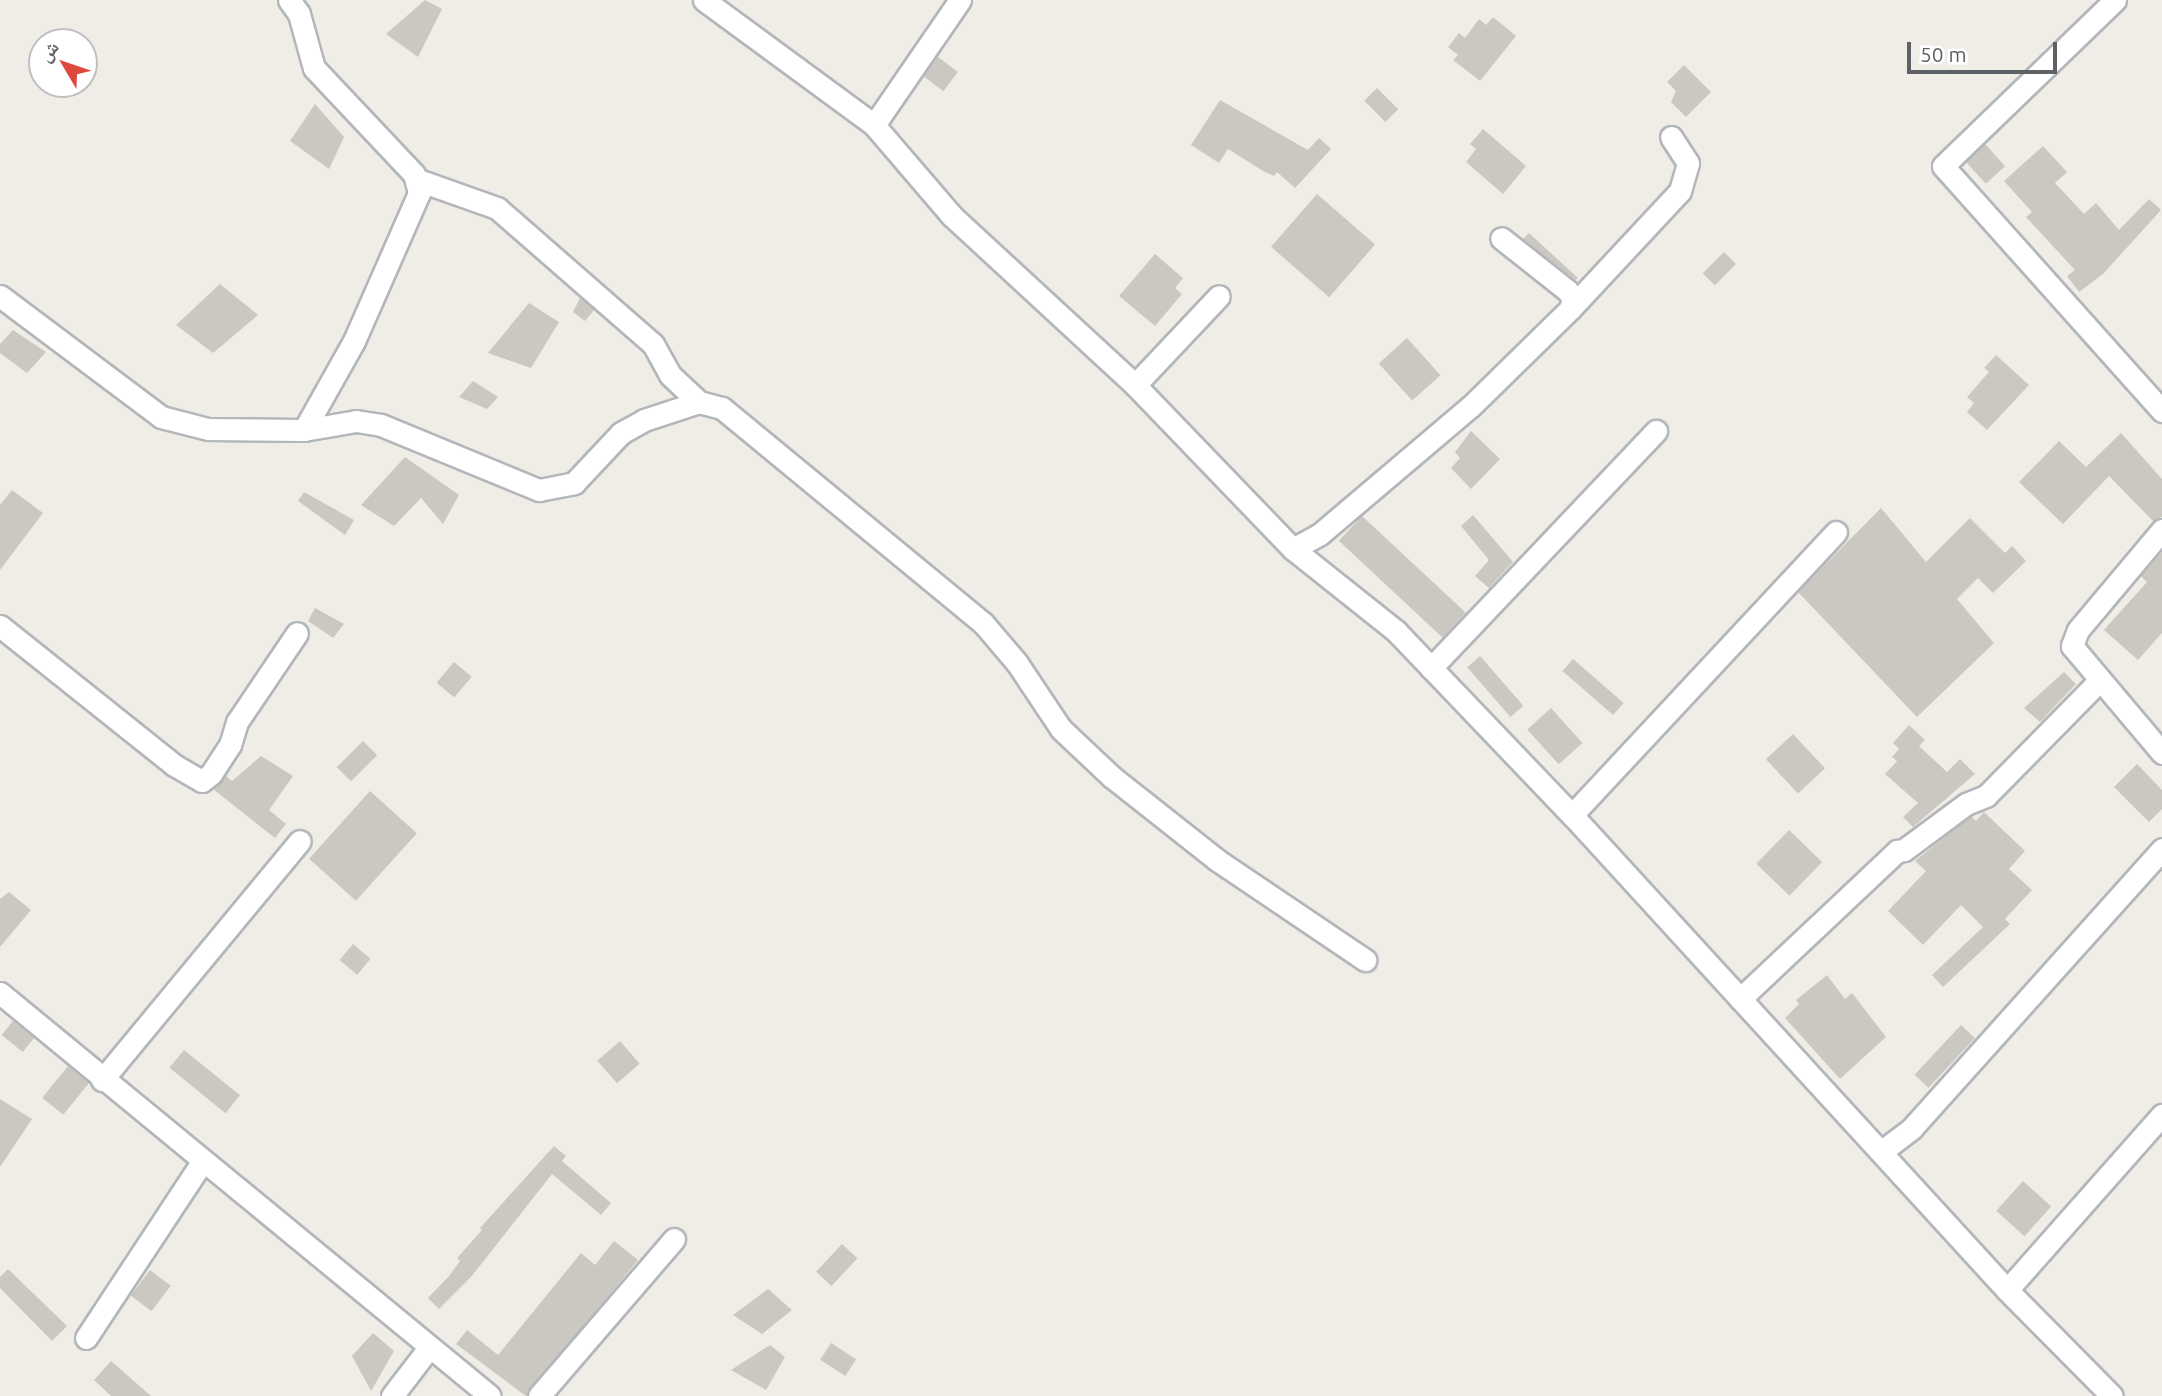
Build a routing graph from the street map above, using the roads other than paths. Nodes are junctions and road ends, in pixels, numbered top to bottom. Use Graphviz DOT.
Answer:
graph roads {
  1 [pos="289,0"];
  2 [pos="704,0"];
  3 [pos="960,0"];
  4 [pos="2115,0"];
  5 [pos="874,125"];
  6 [pos="1671,137"];
  7 [pos="418,180"];
  8 [pos="1501,237"];
  9 [pos="0,296"];
  10 [pos="1219,296"];
  11 [pos="1570,309"];
  12 [pos="1135,386"];
  13 [pos="699,402"];
  14 [pos="2162,411"];
  15 [pos="303,430"];
  16 [pos="1656,431"];
  17 [pos="2162,530"];
  18 [pos="1836,532"];
  19 [pos="1293,549"];
  20 [pos="0,626"];
  21 [pos="297,633"];
  22 [pos="1431,668"];
  23 [pos="2099,681"];
  24 [pos="2162,754"];
  25 [pos="1572,815"];
  26 [pos="300,841"];
  27 [pos="2162,849"];
  28 [pos="1365,960"];
  29 [pos="1741,999"];
  30 [pos="3,1002"];
  31 [pos="102,1080"];
  32 [pos="2162,1115"];
  33 [pos="1882,1151"];
  34 [pos="202,1163"];
  35 [pos="674,1239"];
  36 [pos="2007,1290"];
  37 [pos="86,1338"];
  38 [pos="428,1349"];
  39 [pos="392,1396"];
  40 [pos="490,1396"];
  41 [pos="539,1396"];
  42 [pos="2112,1396"];
  1 -- 7 [label="street"];
  2 -- 5 [label="street"];
  3 -- 5 [label="street"];
  4 -- 14 [label="street"];
  5 -- 12 [label="street"];
  6 -- 11 [label="street"];
  7 -- 13 [label="street"];
  7 -- 15 [label="street"];
  8 -- 11 [label="street"];
  9 -- 15 [label="street"];
  10 -- 12 [label="street"];
  11 -- 19 [label="street"];
  12 -- 19 [label="street"];
  13 -- 15 [label="street"];
  13 -- 28 [label="street"];
  16 -- 22 [label="street"];
  17 -- 23 [label="street"];
  18 -- 25 [label="street"];
  19 -- 22 [label="street"];
  20 -- 21 [label="street"];
  22 -- 25 [label="street"];
  23 -- 24 [label="street"];
  23 -- 29 [label="street"];
  25 -- 29 [label="street"];
  26 -- 31 [label="street"];
  27 -- 33 [label="street"];
  29 -- 33 [label="street"];
  30 -- 31 [label="street"];
  31 -- 34 [label="street"];
  32 -- 36 [label="street"];
  33 -- 36 [label="street"];
  34 -- 37 [label="street"];
  34 -- 38 [label="street"];
  35 -- 41 [label="street"];
  36 -- 42 [label="street"];
  38 -- 39 [label="street"];
  38 -- 40 [label="street"];
}
